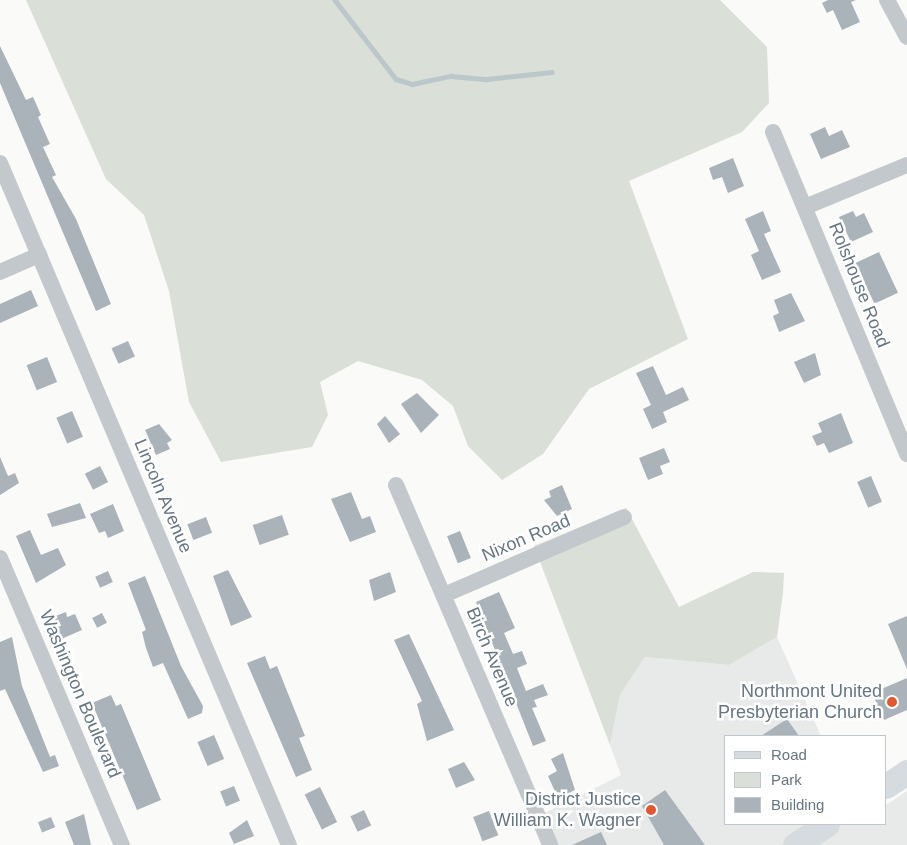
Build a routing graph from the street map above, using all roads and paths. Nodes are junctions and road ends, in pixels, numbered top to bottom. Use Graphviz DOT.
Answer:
graph roads {
  1 [pos="887,0"];
  2 [pos="907,37"];
  3 [pos="774,132"];
  4 [pos="0,163"];
  5 [pos="907,165"];
  6 [pos="805,207"];
  7 [pos="39,255"];
  8 [pos="0,272"];
  9 [pos="907,454"];
  10 [pos="396,485"];
  11 [pos="624,517"];
  12 [pos="0,558"];
  13 [pos="444,595"];
  14 [pos="907,772"];
  15 [pos="887,785"];
  16 [pos="825,825"];
  17 [pos="122,845"];
  18 [pos="290,845"];
  19 [pos="550,845"];
  20 [pos="795,845"];
  1 -- 2 [label="street"];
  3 -- 6 [label="street, Rolshouse Road"];
  4 -- 7 [label="street, Lincoln Avenue"];
  5 -- 6 [label="street"];
  6 -- 9 [label="street, Rolshouse Road"];
  7 -- 8 [label="street"];
  7 -- 18 [label="street, Lincoln Avenue"];
  10 -- 13 [label="street, Birch Avenue"];
  11 -- 13 [label="street, Nixon Road"];
  12 -- 17 [label="street, Washington Boulevard"];
  13 -- 19 [label="street, Birch Avenue"];
  14 -- 15 [label="main road"];
  16 -- 20 [label="main road"];
}
